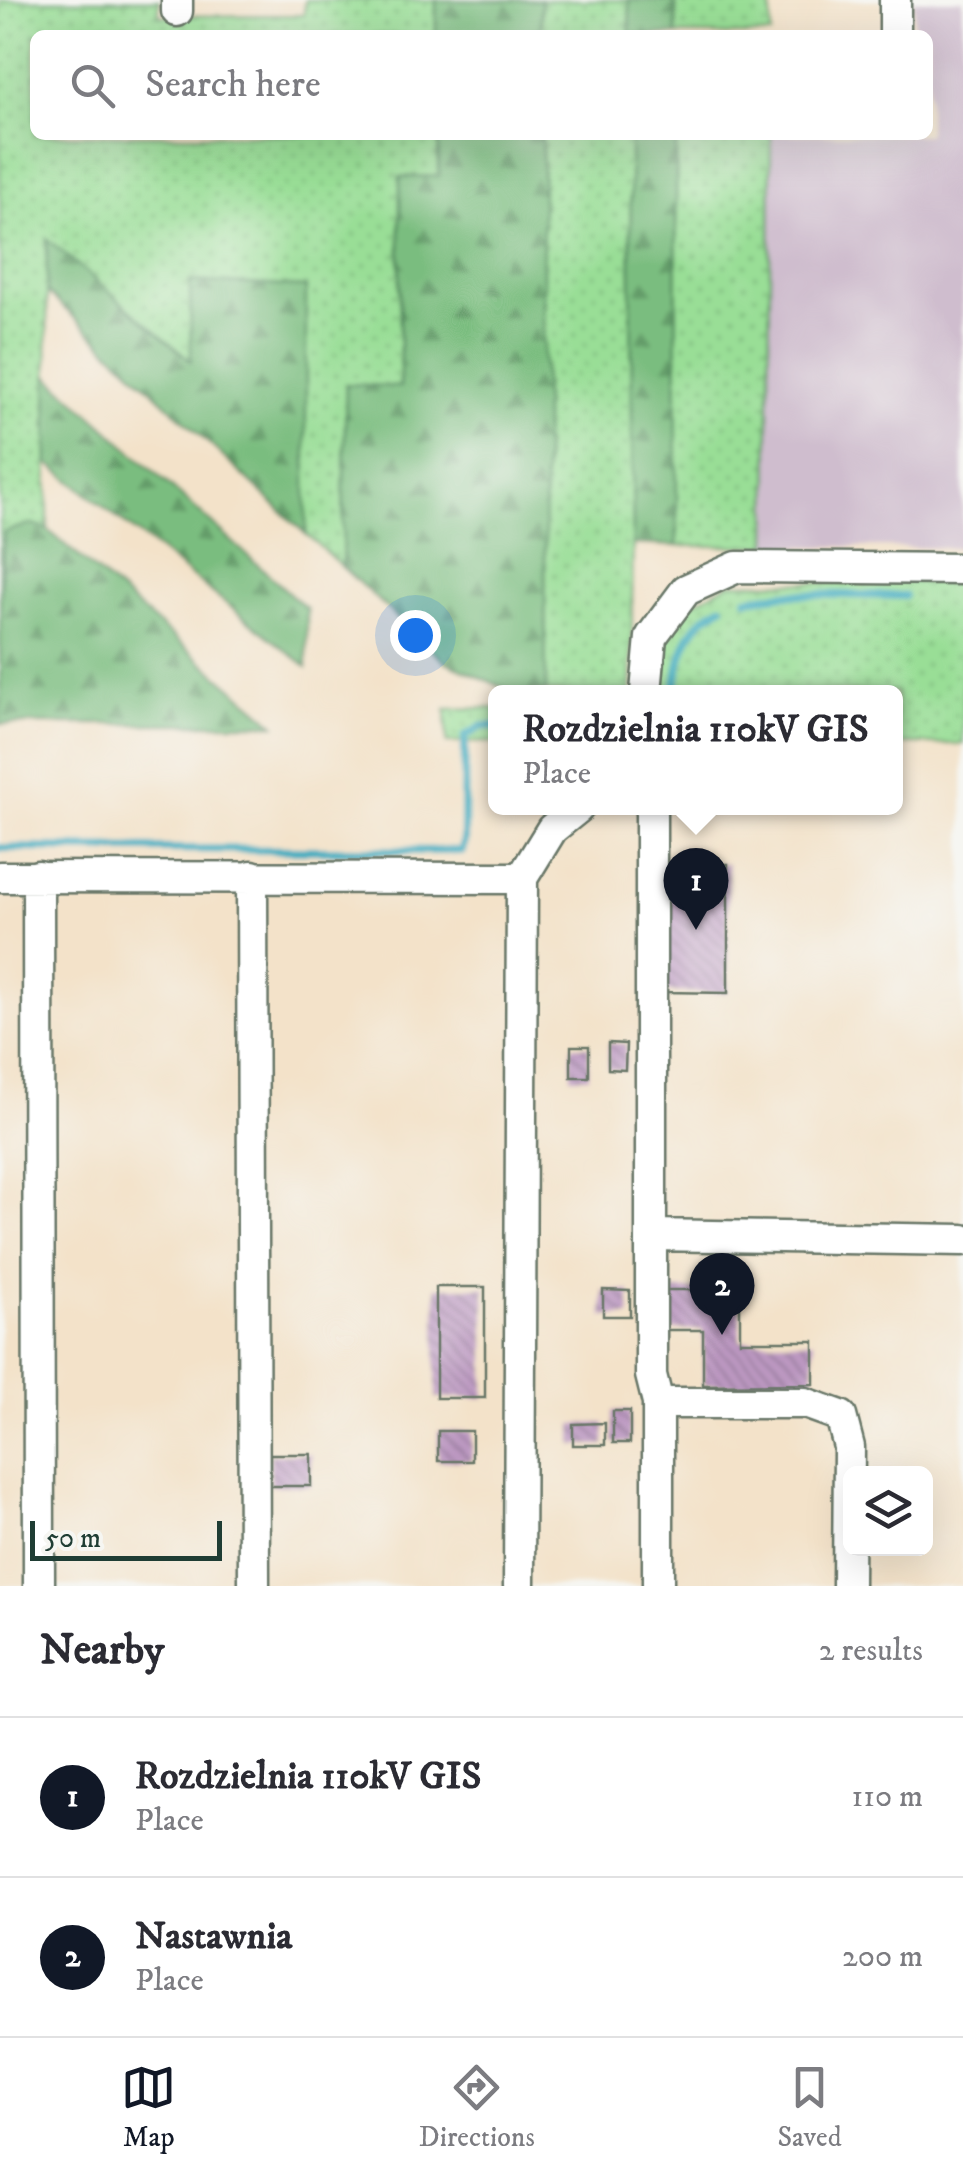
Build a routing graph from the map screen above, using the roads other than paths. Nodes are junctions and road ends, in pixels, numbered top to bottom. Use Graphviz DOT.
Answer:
graph roads {
  1 [pos="895,0"];
  2 [pos="896,30"];
  3 [pos="963,568"];
  4 [pos="647,685"];
  5 [pos="569,815"];
  6 [pos="651,815"];
  7 [pos="38,876"];
  8 [pos="252,876"];
  9 [pos="0,877"];
  10 [pos="522,878"];
  11 [pos="651,1235"];
  12 [pos="963,1240"];
  13 [pos="658,1404"];
  14 [pos="40,1586"];
  15 [pos="254,1586"];
  16 [pos="518,1586"];
  17 [pos="658,1586"];
  18 [pos="848,1586"];
  1 -- 2 [label="lane"];
  3 -- 4 [label="lane"];
  5 -- 10 [label="lane"];
  6 -- 11 [label="lane"];
  7 -- 8 [label="lane"];
  7 -- 9 [label="lane"];
  7 -- 14 [label="lane"];
  8 -- 10 [label="lane"];
  8 -- 15 [label="lane"];
  10 -- 16 [label="lane"];
  11 -- 12 [label="lane"];
  11 -- 13 [label="lane"];
  13 -- 17 [label="lane"];
  13 -- 18 [label="lane"];
}
